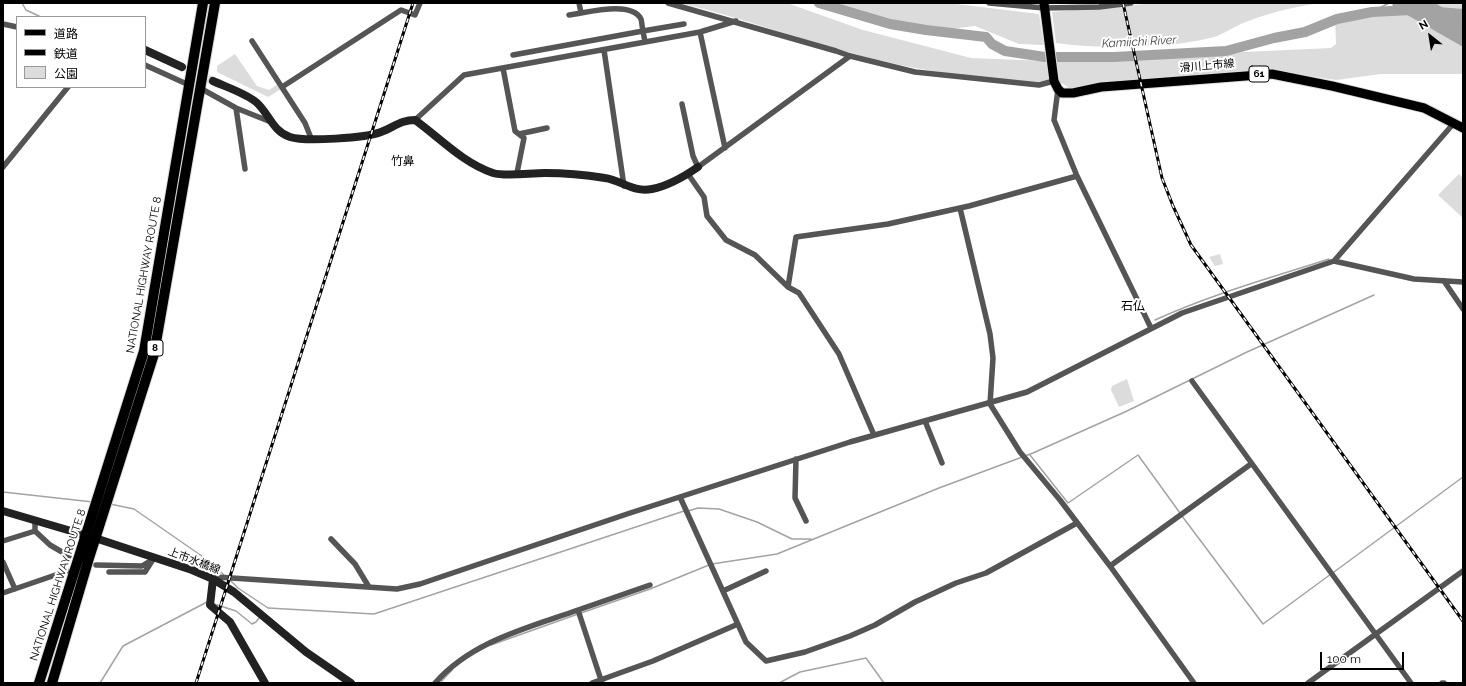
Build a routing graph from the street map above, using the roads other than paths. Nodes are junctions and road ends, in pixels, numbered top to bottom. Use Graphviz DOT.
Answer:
graph roads {
  1 [pos="203,3"];
  2 [pos="215,3"];
  3 [pos="420,3"];
  4 [pos="579,3"];
  5 [pos="668,3"];
  6 [pos="989,3"];
  7 [pos="1131,3"];
  8 [pos="1044,5"];
  9 [pos="581,13"];
  10 [pos="569,15"];
  11 [pos="736,21"];
  12 [pos="3,24"];
  13 [pos="684,24"];
  14 [pos="16,27"];
  15 [pos="643,31"];
  16 [pos="700,32"];
  17 [pos="252,41"];
  18 [pos="645,42"];
  19 [pos="146,50"];
  20 [pos="604,50"];
  21 [pos="513,55"];
  22 [pos="850,56"];
  23 [pos="146,65"];
  24 [pos="182,67"];
  25 [pos="503,68"];
  26 [pos="213,81"];
  27 [pos="190,85"];
  28 [pos="1056,85"];
  29 [pos="282,87"];
  30 [pos="67,88"];
  31 [pos="200,88"];
  32 [pos="682,104"];
  33 [pos="236,108"];
  34 [pos="415,120"];
  35 [pos="271,122"];
  36 [pos="1454,123"];
  37 [pos="547,128"];
  38 [pos="1463,128"];
  39 [pos="519,134"];
  40 [pos="311,138"];
  41 [pos="725,148"];
  42 [pos="3,167"];
  43 [pos="698,167"];
  44 [pos="245,168"];
  45 [pos="517,173"];
  46 [pos="688,174"];
  47 [pos="1078,176"];
  48 [pos="624,186"];
  49 [pos="960,208"];
  50 [pos="1334,261"];
  51 [pos="1444,281"];
  52 [pos="1463,282"];
  53 [pos="788,287"];
  54 [pos="1463,309"];
  55 [pos="1151,328"];
  56 [pos="1192,381"];
  57 [pos="990,404"];
  58 [pos="924,421"];
  59 [pos="874,435"];
  60 [pos="796,459"];
  61 [pos="942,463"];
  62 [pos="1251,464"];
  63 [pos="680,497"];
  64 [pos="3,511"];
  65 [pos="806,521"];
  66 [pos="35,522"];
  67 [pos="1077,523"];
  68 [pos="35,531"];
  69 [pos="91,537"];
  70 [pos="331,539"];
  71 [pos="3,541"];
  72 [pos="69,556"];
  73 [pos="155,558"];
  74 [pos="3,562"];
  75 [pos="96,565"];
  76 [pos="1110,566"];
  77 [pos="67,571"];
  78 [pos="766,571"];
  79 [pos="1463,571"];
  80 [pos="109,572"];
  81 [pos="214,579"];
  82 [pos="650,585"];
  83 [pos="369,587"];
  84 [pos="15,589"];
  85 [pos="723,591"];
  86 [pos="3,593"];
  87 [pos="578,610"];
  88 [pos="738,624"];
  89 [pos="1376,634"];
  90 [pos="602,681"];
  91 [pos="40,683"];
  92 [pos="52,683"];
  93 [pos="265,683"];
  94 [pos="351,683"];
  95 [pos="435,683"];
  96 [pos="592,683"];
  97 [pos="1194,683"];
  98 [pos="1308,683"];
  99 [pos="1411,683"];
  1 -- 27 [label="highway, NATIONAL HIGHWAY ROUTE 8 / 8"];
  2 -- 31 [label="highway, NATIONAL HIGHWAY ROUTE 8 / 8"];
  3 -- 29 [label="street"];
  4 -- 9 [label="street"];
  5 -- 11 [label="street"];
  6 -- 8 [label="street"];
  7 -- 8 [label="street"];
  8 -- 28 [label="main road"];
  9 -- 10 [label="street"];
  9 -- 15 [label="street"];
  11 -- 16 [label="street"];
  11 -- 22 [label="street"];
  12 -- 14 [label="street"];
  13 -- 15 [label="street"];
  15 -- 18 [label="street"];
  15 -- 21 [label="street"];
  16 -- 18 [label="street"];
  16 -- 41 [label="street"];
  17 -- 29 [label="street"];
  18 -- 20 [label="street"];
  19 -- 24 [label="street"];
  20 -- 25 [label="street"];
  20 -- 48 [label="street"];
  22 -- 28 [label="street"];
  22 -- 41 [label="street"];
  23 -- 27 [label="street"];
  25 -- 34 [label="street"];
  25 -- 39 [label="street"];
  26 -- 35 [label="street"];
  27 -- 69 [label="highway, NATIONAL HIGHWAY ROUTE 8 / 8"];
  28 -- 36 [label="main road, 滑川上市線 / 61"];
  28 -- 47 [label="street"];
  29 -- 40 [label="street"];
  30 -- 42 [label="street"];
  31 -- 33 [label="street"];
  31 -- 69 [label="highway, NATIONAL HIGHWAY ROUTE 8 / 8"];
  32 -- 43 [label="street"];
  33 -- 35 [label="street"];
  33 -- 44 [label="street"];
  34 -- 40 [label="street"];
  34 -- 45 [label="street"];
  35 -- 40 [label="street"];
  36 -- 38 [label="main road, 滑川上市線 / 61"];
  36 -- 50 [label="street"];
  37 -- 39 [label="street"];
  39 -- 45 [label="street"];
  41 -- 43 [label="street"];
  43 -- 46 [label="street"];
  45 -- 48 [label="street"];
  46 -- 48 [label="street"];
  46 -- 53 [label="street"];
  47 -- 49 [label="street"];
  47 -- 55 [label="street"];
  49 -- 53 [label="street"];
  49 -- 57 [label="street"];
  50 -- 51 [label="street"];
  50 -- 55 [label="street"];
  51 -- 52 [label="street"];
  51 -- 54 [label="street"];
  53 -- 59 [label="street"];
  55 -- 57 [label="street"];
  56 -- 62 [label="street"];
  57 -- 58 [label="street"];
  57 -- 67 [label="street"];
  58 -- 59 [label="street"];
  58 -- 61 [label="street"];
  59 -- 60 [label="street"];
  60 -- 63 [label="street"];
  60 -- 65 [label="street"];
  62 -- 76 [label="street"];
  62 -- 89 [label="street"];
  63 -- 83 [label="street"];
  63 -- 85 [label="street"];
  64 -- 66 [label="street, 上市水橋線"];
  66 -- 68 [label="street"];
  66 -- 69 [label="street, 上市水橋線"];
  67 -- 76 [label="street"];
  67 -- 88 [label="street"];
  68 -- 71 [label="street"];
  68 -- 72 [label="street"];
  69 -- 73 [label="street, 上市水橋線"];
  69 -- 91 [label="highway, NATIONAL HIGHWAY ROUTE 8 / 8"];
  69 -- 92 [label="highway, NATIONAL HIGHWAY ROUTE 8 / 8"];
  70 -- 83 [label="street"];
  73 -- 75 [label="street"];
  73 -- 80 [label="street"];
  73 -- 81 [label="street, 上市水橋線"];
  74 -- 84 [label="street"];
  76 -- 97 [label="street"];
  77 -- 84 [label="street"];
  78 -- 85 [label="street"];
  79 -- 89 [label="street"];
  81 -- 83 [label="street"];
  81 -- 93 [label="street"];
  81 -- 94 [label="street, 上市水橋線"];
  82 -- 87 [label="street"];
  84 -- 86 [label="street"];
  85 -- 88 [label="street"];
  87 -- 90 [label="street"];
  87 -- 95 [label="street"];
  88 -- 90 [label="street"];
  89 -- 98 [label="street"];
  89 -- 99 [label="street"];
  90 -- 96 [label="street"];
}
